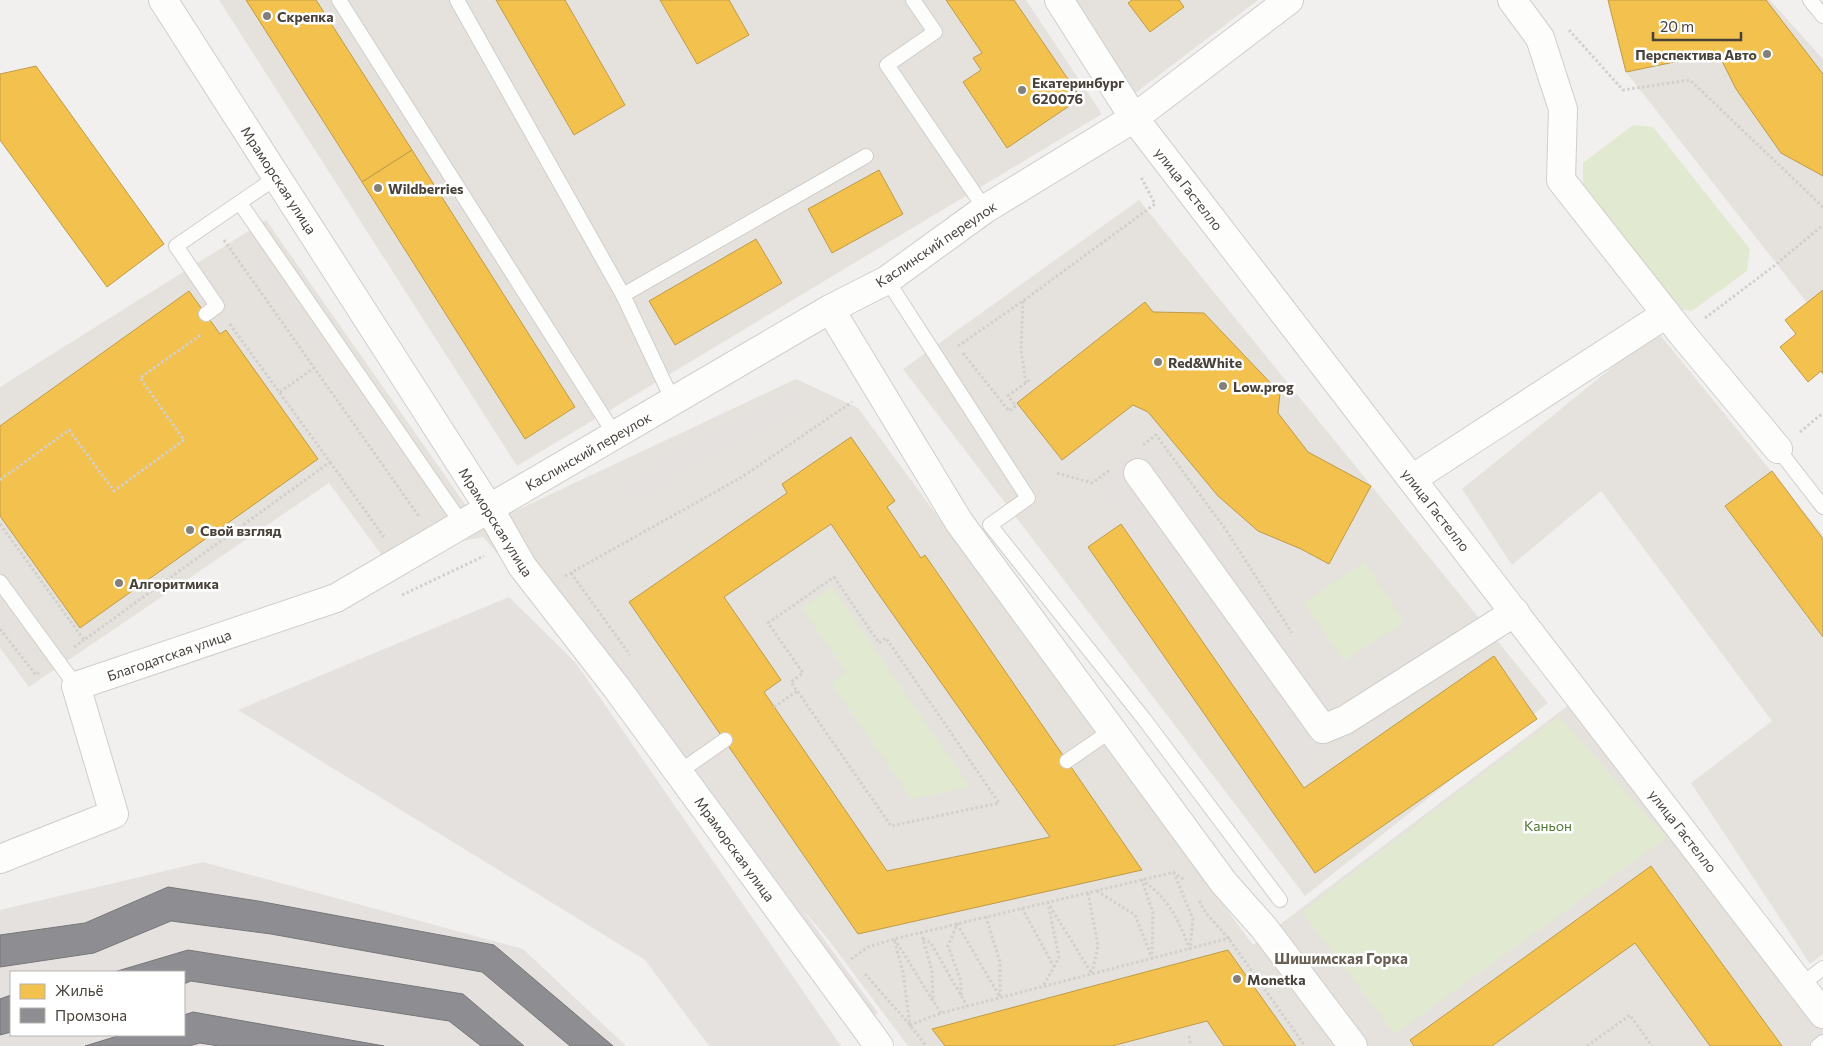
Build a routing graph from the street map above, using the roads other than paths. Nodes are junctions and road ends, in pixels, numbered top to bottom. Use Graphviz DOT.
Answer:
graph roads {
  1 [pos="163,0"];
  2 [pos="339,0"];
  3 [pos="457,0"];
  4 [pos="913,0"];
  5 [pos="1059,0"];
  6 [pos="1289,0"];
  7 [pos="1512,0"];
  8 [pos="1810,0"];
  9 [pos="1823,16"];
  10 [pos="1134,118"];
  11 [pos="866,156"];
  12 [pos="277,177"];
  13 [pos="240,202"];
  14 [pos="985,209"];
  15 [pos="887,280"];
  16 [pos="623,295"];
  17 [pos="830,309"];
  18 [pos="206,314"];
  19 [pos="1666,314"];
  20 [pos="673,401"];
  21 [pos="615,435"];
  22 [pos="1778,449"];
  23 [pos="1138,473"];
  24 [pos="1412,479"];
  25 [pos="1823,507"];
  26 [pos="489,508"];
  27 [pos="462,524"];
  28 [pos="0,582"];
  29 [pos="1515,612"];
  30 [pos="76,686"];
  31 [pos="1112,730"];
  32 [pos="725,740"];
  33 [pos="1066,761"];
  34 [pos="678,772"];
  35 [pos="0,859"];
  36 [pos="1280,900"];
  37 [pos="1823,968"];
  38 [pos="1801,985"];
  39 [pos="1823,1014"];
  40 [pos="1823,1042"];
  41 [pos="879,1046"];
  42 [pos="1353,1046"];
  43 [pos="1818,1046"];
  1 -- 12 [label="street, Мраморская улица"];
  2 -- 21 [label="lane"];
  3 -- 16 [label="lane"];
  4 -- 14 [label="lane"];
  5 -- 10 [label="street, улица Гастелло"];
  6 -- 10 [label="street, Каслинский переулок"];
  7 -- 19 [label="street"];
  8 -- 9 [label="lane"];
  10 -- 14 [label="street, Каслинский переулок"];
  10 -- 24 [label="street, улица Гастелло"];
  11 -- 16 [label="lane"];
  12 -- 13 [label="lane"];
  12 -- 26 [label="street, Мраморская улица"];
  13 -- 18 [label="lane"];
  13 -- 27 [label="lane"];
  14 -- 15 [label="street, Каслинский переулок"];
  15 -- 17 [label="street, Каслинский переулок"];
  15 -- 36 [label="lane"];
  16 -- 20 [label="lane"];
  17 -- 20 [label="street, Каслинский переулок"];
  17 -- 31 [label="street"];
  19 -- 22 [label="street"];
  19 -- 24 [label="street"];
  20 -- 21 [label="street, Каслинский переулок"];
  21 -- 26 [label="street, Каслинский переулок"];
  22 -- 25 [label="lane"];
  23 -- 29 [label="street"];
  24 -- 29 [label="street, улица Гастелло"];
  26 -- 27 [label="street, Благодатская улица"];
  26 -- 34 [label="street, Мраморская улица"];
  27 -- 30 [label="street, Благодатская улица"];
  28 -- 30 [label="lane"];
  29 -- 38 [label="street, улица Гастелло"];
  30 -- 35 [label="street"];
  31 -- 33 [label="lane"];
  31 -- 42 [label="street"];
  32 -- 34 [label="lane"];
  34 -- 41 [label="street, Мраморская улица"];
  37 -- 38 [label="lane"];
  38 -- 39 [label="street, улица Гастелло"];
  40 -- 43 [label="lane"];
}
